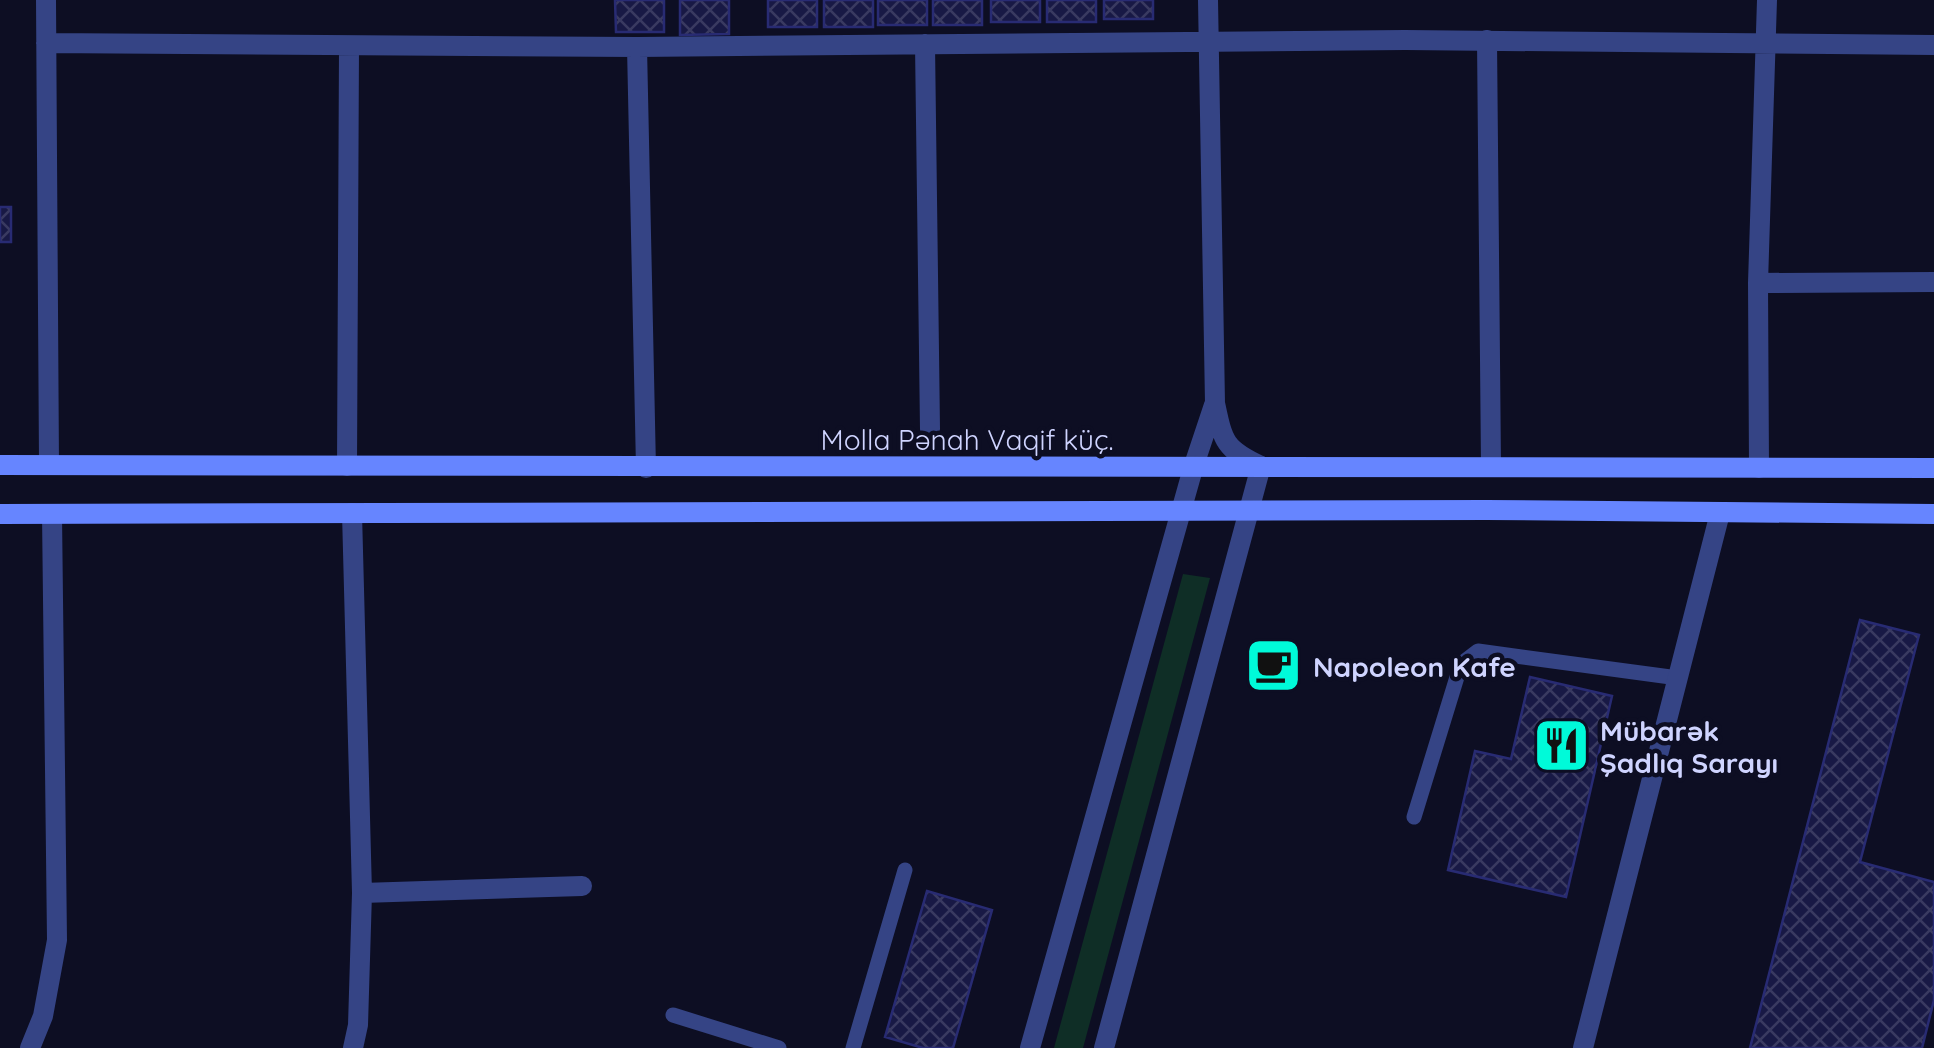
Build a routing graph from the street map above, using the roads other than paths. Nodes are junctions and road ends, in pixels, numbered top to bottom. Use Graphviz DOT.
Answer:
graph roads {
  1 [pos="46,0"];
  2 [pos="1208,0"];
  3 [pos="1767,0"];
  4 [pos="1487,40"];
  5 [pos="1208,41"];
  6 [pos="46,43"];
  7 [pos="1767,43"];
  8 [pos="925,44"];
  9 [pos="1934,44"];
  10 [pos="349,47"];
  11 [pos="637,47"];
  12 [pos="1934,282"];
  13 [pos="1758,283"];
  14 [pos="1215,403"];
  15 [pos="930,429"];
  16 [pos="0,464"];
  17 [pos="49,464"];
  18 [pos="1194,465"];
  19 [pos="347,466"];
  20 [pos="1260,466"];
  21 [pos="1490,466"];
  22 [pos="646,468"];
  23 [pos="1759,468"];
  24 [pos="1934,468"];
  25 [pos="1180,512"];
  26 [pos="1250,512"];
  27 [pos="352,513"];
  28 [pos="1720,513"];
  29 [pos="0,514"];
  30 [pos="52,514"];
  31 [pos="1934,514"];
  32 [pos="1678,678"];
  33 [pos="1414,817"];
  34 [pos="905,870"];
  35 [pos="582,886"];
  36 [pos="362,893"];
  37 [pos="673,1015"];
  38 [pos="30,1048"];
  39 [pos="353,1048"];
  40 [pos="779,1048"];
  41 [pos="853,1048"];
  42 [pos="1030,1048"];
  43 [pos="1104,1048"];
  44 [pos="1583,1048"];
  1 -- 6 [label="street"];
  2 -- 5 [label="street"];
  3 -- 7 [label="street"];
  4 -- 5 [label="street"];
  4 -- 7 [label="street"];
  4 -- 21 [label="street"];
  5 -- 8 [label="street"];
  5 -- 14 [label="street"];
  6 -- 10 [label="street"];
  6 -- 17 [label="street"];
  7 -- 9 [label="street"];
  7 -- 13 [label="street"];
  8 -- 11 [label="street"];
  8 -- 15 [label="street"];
  10 -- 11 [label="street"];
  10 -- 19 [label="street"];
  11 -- 22 [label="street"];
  12 -- 13 [label="street"];
  13 -- 23 [label="street"];
  14 -- 18 [label="street"];
  14 -- 20 [label="street"];
  16 -- 17 [label="main road, Molla Pənah Vaqif küç."];
  17 -- 19 [label="main road, Molla Pənah Vaqif küç."];
  18 -- 20 [label="main road, Molla Pənah Vaqif küç."];
  18 -- 22 [label="main road, Molla Pənah Vaqif küç."];
  18 -- 25 [label="street"];
  19 -- 22 [label="main road, Molla Pənah Vaqif küç."];
  20 -- 21 [label="main road, Molla Pənah Vaqif küç."];
  20 -- 26 [label="street"];
  21 -- 23 [label="main road, Molla Pənah Vaqif küç."];
  23 -- 24 [label="main road, Molla Pənah Vaqif küç."];
  25 -- 26 [label="main road"];
  25 -- 27 [label="main road"];
  25 -- 42 [label="street"];
  26 -- 28 [label="main road"];
  26 -- 43 [label="street"];
  27 -- 30 [label="main road"];
  27 -- 36 [label="street"];
  28 -- 31 [label="main road"];
  28 -- 32 [label="street"];
  29 -- 30 [label="main road"];
  30 -- 38 [label="street"];
  32 -- 33 [label="lane"];
  32 -- 44 [label="street"];
  34 -- 41 [label="lane"];
  35 -- 36 [label="street"];
  36 -- 39 [label="street"];
  37 -- 40 [label="lane"];
}
